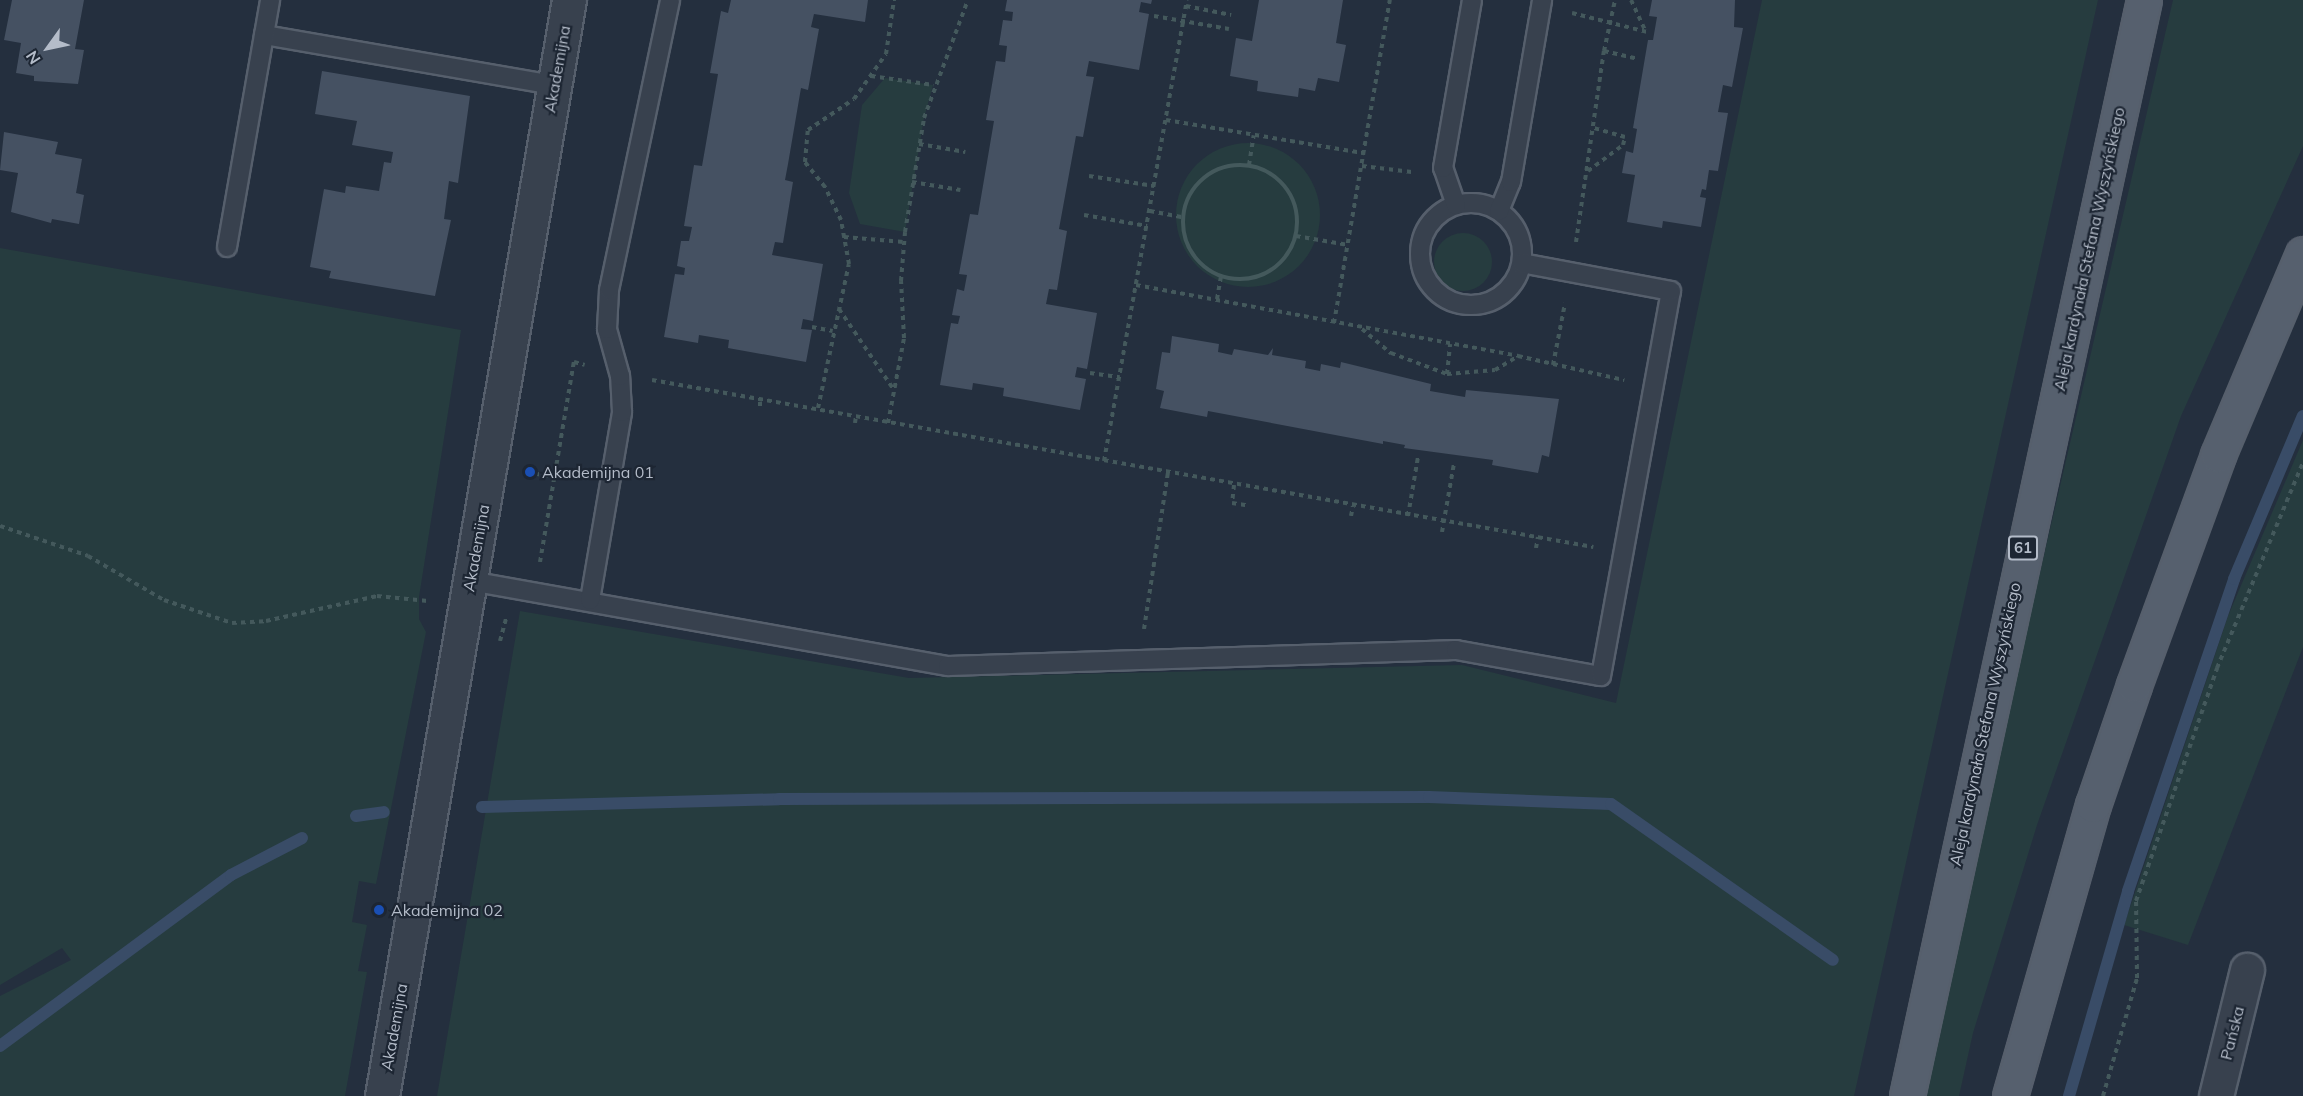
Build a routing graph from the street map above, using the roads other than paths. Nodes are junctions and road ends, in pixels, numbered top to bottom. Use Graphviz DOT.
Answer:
graph roads {
  1 [pos="270,0"];
  2 [pos="569,0"];
  3 [pos="670,0"];
  4 [pos="1472,0"];
  5 [pos="2144,0"];
  6 [pos="1541,3"];
  7 [pos="264,35"];
  8 [pos="554,85"];
  9 [pos="1456,205"];
  10 [pos="1499,211"];
  11 [pos="227,247"];
  12 [pos="2303,254"];
  13 [pos="1522,263"];
  14 [pos="470,581"];
  15 [pos="590,600"];
  16 [pos="2247,970"];
  17 [pos="382,1096"];
  18 [pos="1906,1096"];
  19 [pos="2010,1096"];
  20 [pos="2216,1096"];
  1 -- 7 [label="lane"];
  2 -- 8 [label="street, Akademijna"];
  3 -- 15 [label="lane"];
  4 -- 9 [label="lane"];
  5 -- 18 [label="main road, Aleja kardynała Stefana Wyszyńskiego / 61"];
  6 -- 10 [label="lane"];
  7 -- 8 [label="lane"];
  7 -- 11 [label="lane"];
  8 -- 14 [label="street, Akademijna"];
  9 -- 10 [label="lane"];
  9 -- 13 [label="lane"];
  10 -- 13 [label="lane"];
  12 -- 19 [label="main road"];
  13 -- 15 [label="lane"];
  14 -- 15 [label="lane"];
  14 -- 17 [label="street, Akademijna"];
  16 -- 20 [label="street, Pańska"];
}
